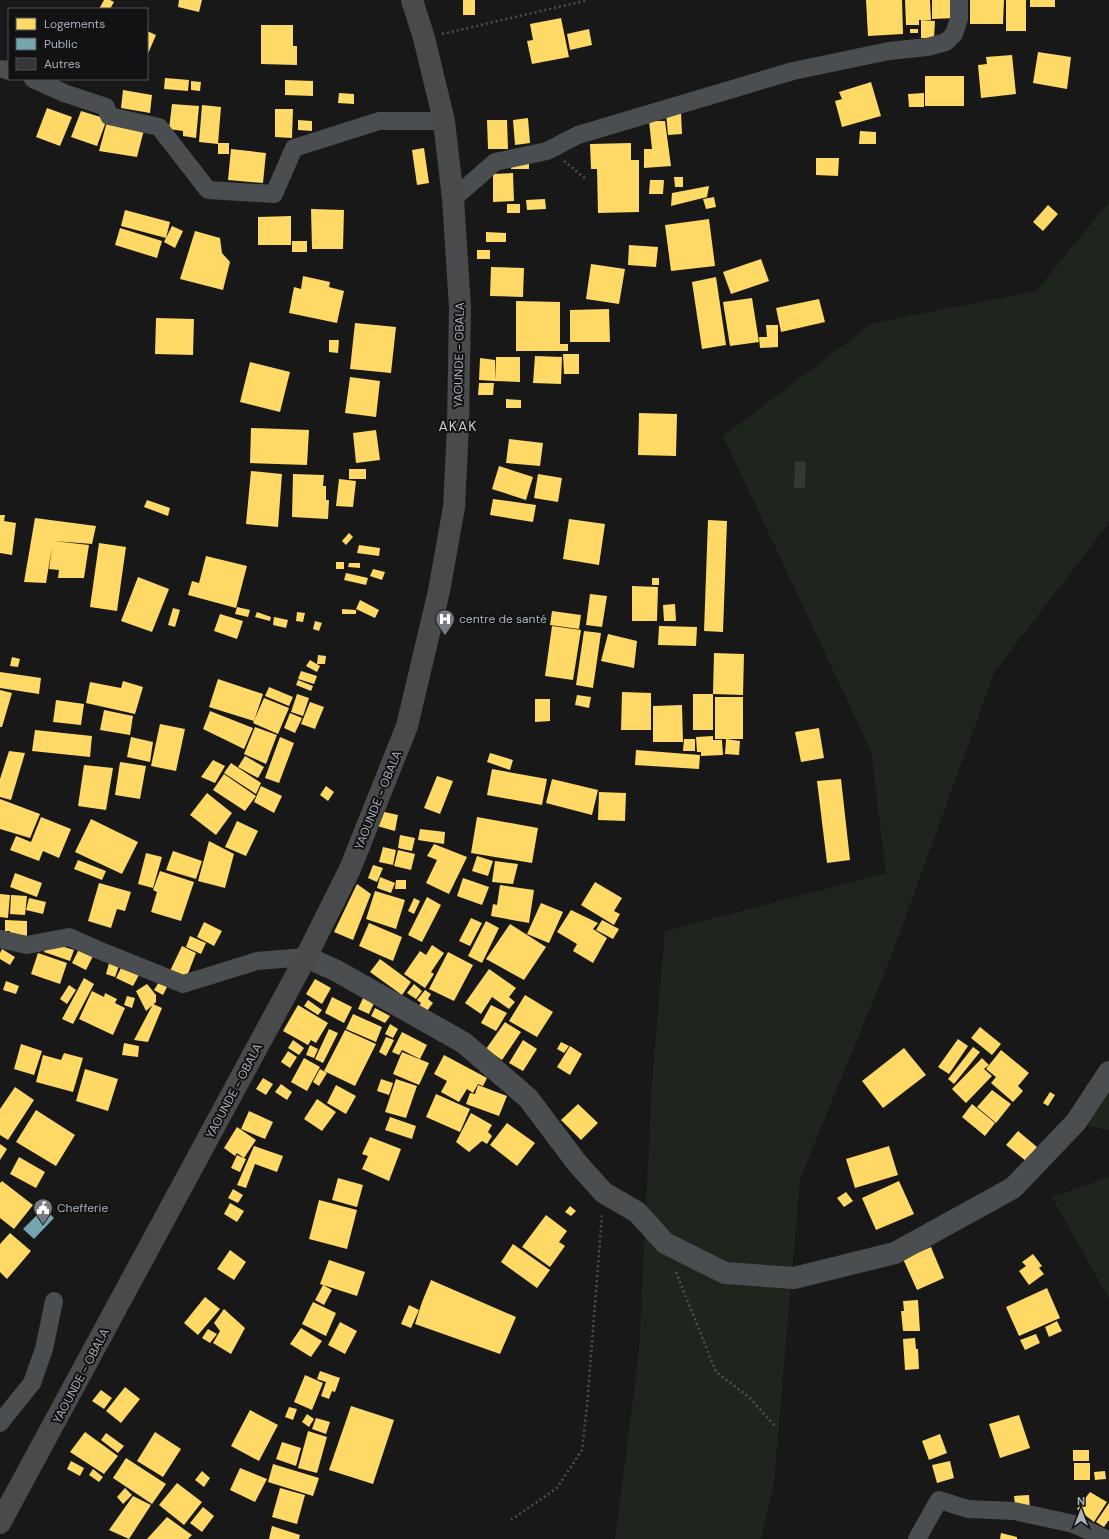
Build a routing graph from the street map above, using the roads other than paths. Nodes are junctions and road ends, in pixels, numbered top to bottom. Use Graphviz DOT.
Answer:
graph roads {
  1 [pos="412,0"];
  2 [pos="959,0"];
  3 [pos="35,80"];
  4 [pos="444,122"];
  5 [pos="453,199"];
  6 [pos="0,939"];
  7 [pos="306,957"];
  8 [pos="1109,1072"];
  9 [pos="54,1301"];
  10 [pos="0,1423"];
  11 [pos="0,1523"];
  12 [pos="917,1539"];
  13 [pos="1106,1539"];
  1 -- 4 [label="highway, YAOUNDE - OBALA"];
  2 -- 5 [label="street"];
  3 -- 4 [label="street"];
  4 -- 5 [label="highway, YAOUNDE - OBALA"];
  5 -- 7 [label="highway, YAOUNDE - OBALA"];
  6 -- 7 [label="street"];
  7 -- 8 [label="street"];
  7 -- 11 [label="highway, YAOUNDE - OBALA"];
  9 -- 10 [label="street"];
  12 -- 13 [label="street"];
}
